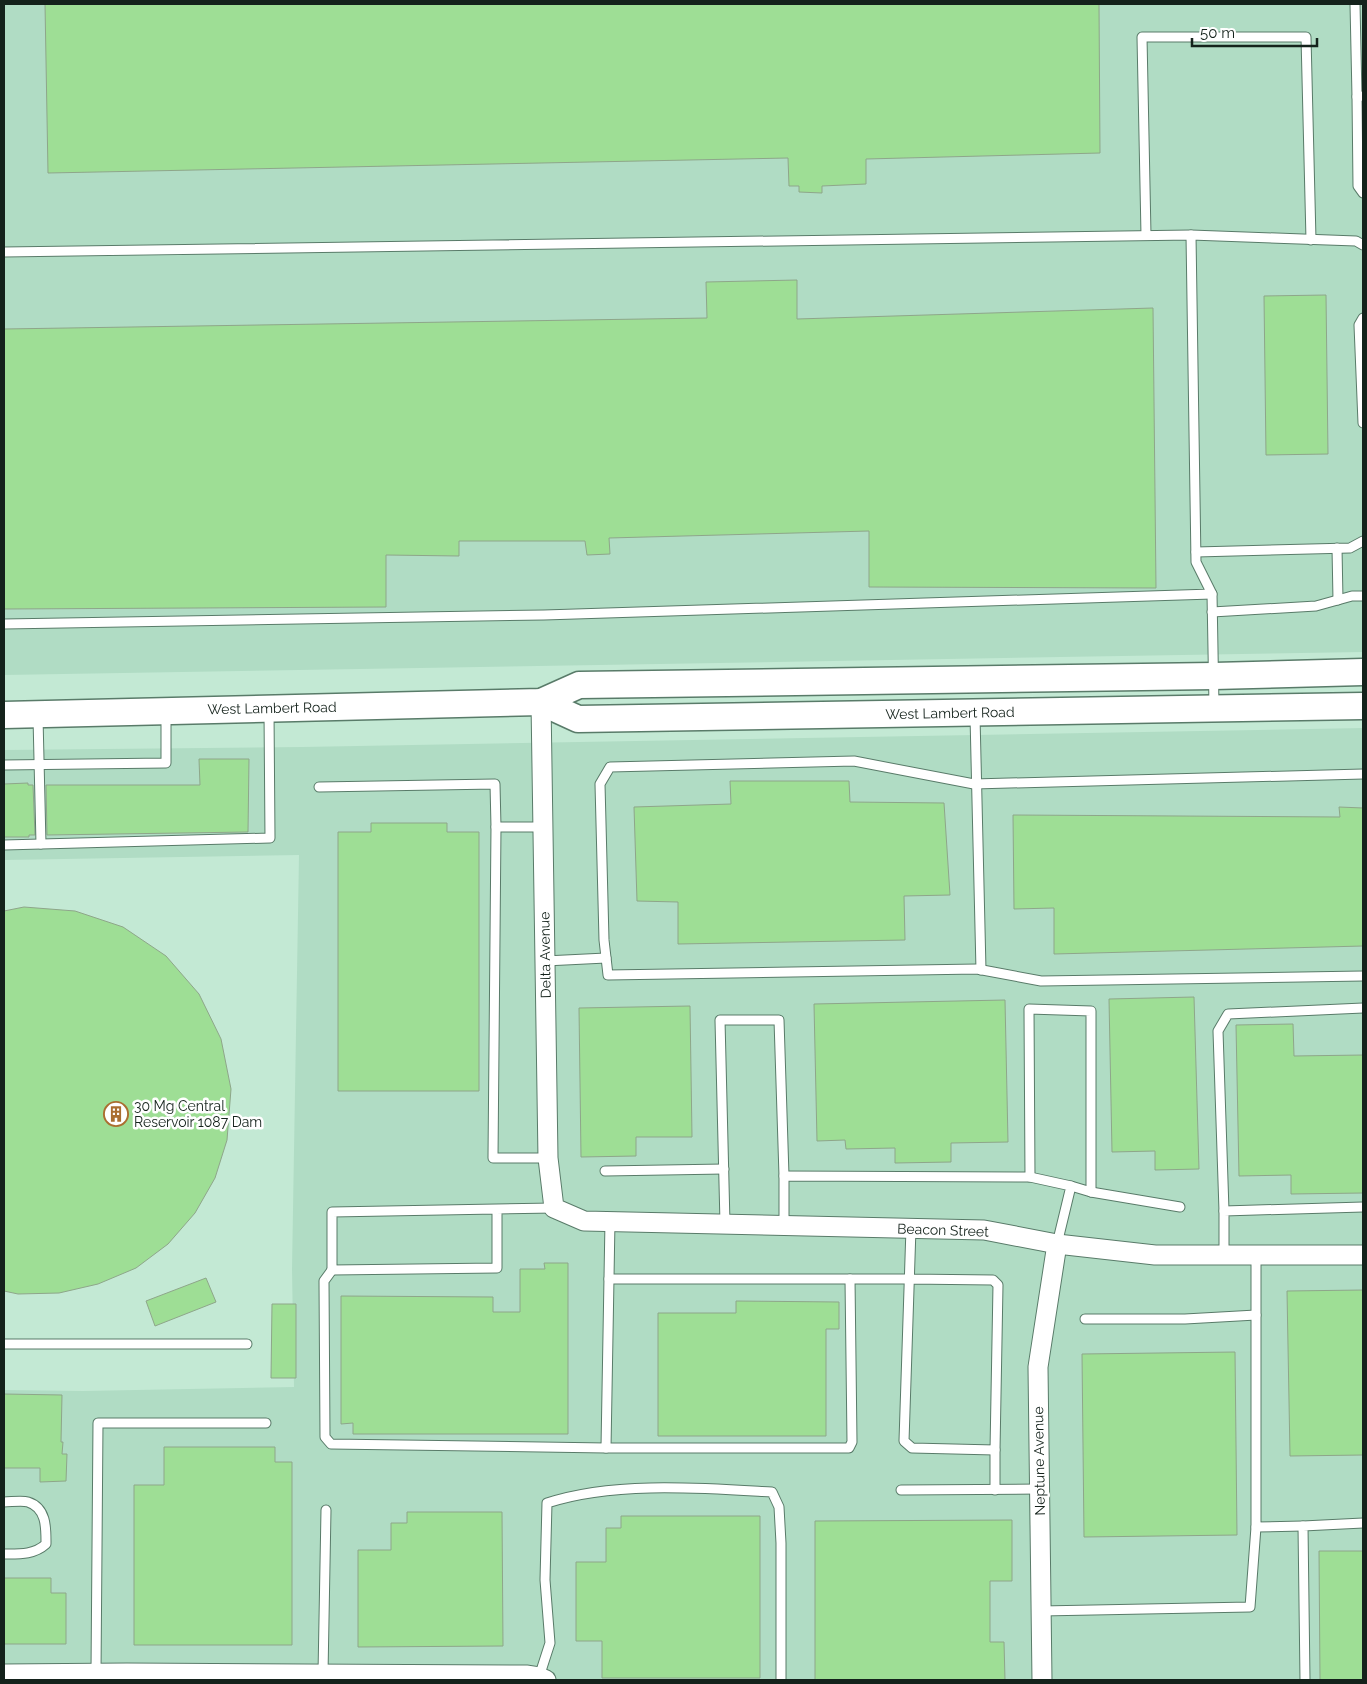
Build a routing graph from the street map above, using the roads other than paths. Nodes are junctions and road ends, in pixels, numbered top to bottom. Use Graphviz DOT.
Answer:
graph roads {
  1 [pos="1355,4"];
  2 [pos="1360,97"];
  3 [pos="1363,193"];
  4 [pos="1146,235"];
  5 [pos="1191,235"];
  6 [pos="1312,240"];
  7 [pos="1361,241"];
  8 [pos="4,252"];
  9 [pos="1363,318"];
  10 [pos="1363,423"];
  11 [pos="1363,541"];
  12 [pos="1337,548"];
  13 [pos="1196,552"];
  14 [pos="1212,594"];
  15 [pos="1363,596"];
  16 [pos="1338,600"];
  17 [pos="1212,612"];
  18 [pos="4,624"];
  19 [pos="1363,672"];
  20 [pos="1214,676"];
  21 [pos="541,702"];
  22 [pos="1363,706"];
  23 [pos="269,708"];
  24 [pos="1214,709"];
  25 [pos="166,711"];
  26 [pos="975,713"];
  27 [pos="38,714"];
  28 [pos="4,715"];
  29 [pos="39,764"];
  30 [pos="4,765"];
  31 [pos="1363,774"];
  32 [pos="976,784"];
  33 [pos="319,787"];
  34 [pos="496,827"];
  35 [pos="543,827"];
  36 [pos="41,844"];
  37 [pos="4,845"];
  38 [pos="606,958"];
  39 [pos="545,961"];
  40 [pos="981,970"];
  41 [pos="1363,976"];
  42 [pos="1363,1008"];
  43 [pos="548,1158"];
  44 [pos="724,1169"];
  45 [pos="605,1171"];
  46 [pos="784,1176"];
  47 [pos="1030,1177"];
  48 [pos="1070,1186"];
  49 [pos="1091,1192"];
  50 [pos="1180,1207"];
  51 [pos="1363,1207"];
  52 [pos="554,1208"];
  53 [pos="497,1210"];
  54 [pos="1224,1211"];
  55 [pos="610,1222"];
  56 [pos="725,1224"];
  57 [pos="784,1225"];
  58 [pos="911,1228"];
  59 [pos="1057,1244"];
  60 [pos="1363,1254"];
  61 [pos="1224,1255"];
  62 [pos="1256,1255"];
  63 [pos="332,1270"];
  64 [pos="909,1278"];
  65 [pos="609,1279"];
  66 [pos="850,1279"];
  67 [pos="1256,1315"];
  68 [pos="1085,1319"];
  69 [pos="4,1344"];
  70 [pos="247,1344"];
  71 [pos="266,1423"];
  72 [pos="606,1448"];
  73 [pos="995,1450"];
  74 [pos="1039,1489"];
  75 [pos="901,1490"];
  76 [pos="995,1490"];
  77 [pos="4,1502"];
  78 [pos="326,1510"];
  79 [pos="1363,1523"];
  80 [pos="1256,1526"];
  81 [pos="1304,1526"];
  82 [pos="4,1554"];
  83 [pos="1041,1610"];
  84 [pos="96,1673"];
  85 [pos="4,1674"];
  86 [pos="323,1674"];
  87 [pos="127,1676"];
  88 [pos="407,1677"];
  89 [pos="542,1679"];
  90 [pos="781,1680"];
  91 [pos="1042,1680"];
  92 [pos="1305,1680"];
  1 -- 2 [label="lane"];
  2 -- 3 [label="lane"];
  4 -- 5 [label="lane"];
  4 -- 6 [label="lane"];
  4 -- 8 [label="lane"];
  5 -- 6 [label="lane"];
  5 -- 13 [label="lane"];
  6 -- 7 [label="lane"];
  9 -- 10 [label="lane"];
  11 -- 12 [label="lane"];
  12 -- 13 [label="lane"];
  12 -- 16 [label="lane"];
  13 -- 14 [label="lane"];
  14 -- 17 [label="lane"];
  14 -- 18 [label="lane"];
  15 -- 16 [label="lane"];
  16 -- 17 [label="lane"];
  17 -- 20 [label="lane"];
  19 -- 20 [label="main road, West Lambert Road"];
  20 -- 21 [label="main road, West Lambert Road"];
  20 -- 24 [label="lane"];
  21 -- 23 [label="main road, West Lambert Road"];
  21 -- 26 [label="main road, West Lambert Road"];
  21 -- 35 [label="street, Delta Avenue"];
  22 -- 24 [label="main road, West Lambert Road"];
  23 -- 25 [label="main road, West Lambert Road"];
  23 -- 36 [label="lane"];
  24 -- 26 [label="main road, West Lambert Road"];
  25 -- 27 [label="main road, West Lambert Road"];
  25 -- 29 [label="lane"];
  26 -- 32 [label="lane"];
  27 -- 28 [label="main road, West Lambert Road"];
  27 -- 29 [label="lane"];
  29 -- 30 [label="lane"];
  29 -- 36 [label="lane"];
  31 -- 32 [label="lane"];
  32 -- 38 [label="lane"];
  32 -- 40 [label="lane"];
  33 -- 34 [label="lane"];
  34 -- 35 [label="lane"];
  34 -- 43 [label="lane"];
  35 -- 39 [label="street, Delta Avenue"];
  36 -- 37 [label="lane"];
  38 -- 39 [label="lane"];
  38 -- 40 [label="lane"];
  39 -- 43 [label="street, Delta Avenue"];
  40 -- 41 [label="lane"];
  42 -- 54 [label="lane"];
  43 -- 52 [label="street, Delta Avenue"];
  44 -- 45 [label="lane"];
  44 -- 46 [label="lane"];
  44 -- 56 [label="lane"];
  46 -- 47 [label="lane"];
  46 -- 57 [label="lane"];
  47 -- 48 [label="lane"];
  47 -- 49 [label="lane"];
  48 -- 49 [label="lane"];
  48 -- 59 [label="lane"];
  49 -- 50 [label="lane"];
  51 -- 54 [label="lane"];
  52 -- 53 [label="lane"];
  52 -- 55 [label="street, Beacon Street"];
  53 -- 63 [label="lane"];
  53 -- 63 [label="lane"];
  54 -- 61 [label="lane"];
  55 -- 56 [label="street, Beacon Street"];
  55 -- 65 [label="lane"];
  56 -- 57 [label="street, Beacon Street"];
  57 -- 58 [label="street, Beacon Street"];
  58 -- 59 [label="street, Beacon Street"];
  58 -- 64 [label="lane"];
  59 -- 61 [label="street, Beacon Street"];
  59 -- 74 [label="street, Neptune Avenue"];
  60 -- 62 [label="street, Beacon Street"];
  61 -- 62 [label="street, Beacon Street"];
  62 -- 67 [label="lane"];
  63 -- 72 [label="lane"];
  64 -- 66 [label="lane"];
  64 -- 73 [label="lane"];
  64 -- 73 [label="lane"];
  65 -- 66 [label="lane"];
  65 -- 72 [label="lane"];
  66 -- 72 [label="lane"];
  67 -- 68 [label="lane"];
  67 -- 80 [label="lane"];
  69 -- 70 [label="lane"];
  71 -- 84 [label="lane"];
  73 -- 76 [label="lane"];
  74 -- 76 [label="lane"];
  74 -- 83 [label="street, Neptune Avenue"];
  75 -- 76 [label="lane"];
  77 -- 82 [label="lane"];
  78 -- 86 [label="lane"];
  79 -- 81 [label="lane"];
  80 -- 81 [label="lane"];
  80 -- 83 [label="lane"];
  81 -- 92 [label="lane"];
  83 -- 91 [label="street, Neptune Avenue"];
  84 -- 85 [label="street"];
  84 -- 87 [label="street"];
  86 -- 87 [label="street"];
  86 -- 88 [label="street"];
  88 -- 89 [label="street"];
  89 -- 90 [label="lane"];
}
